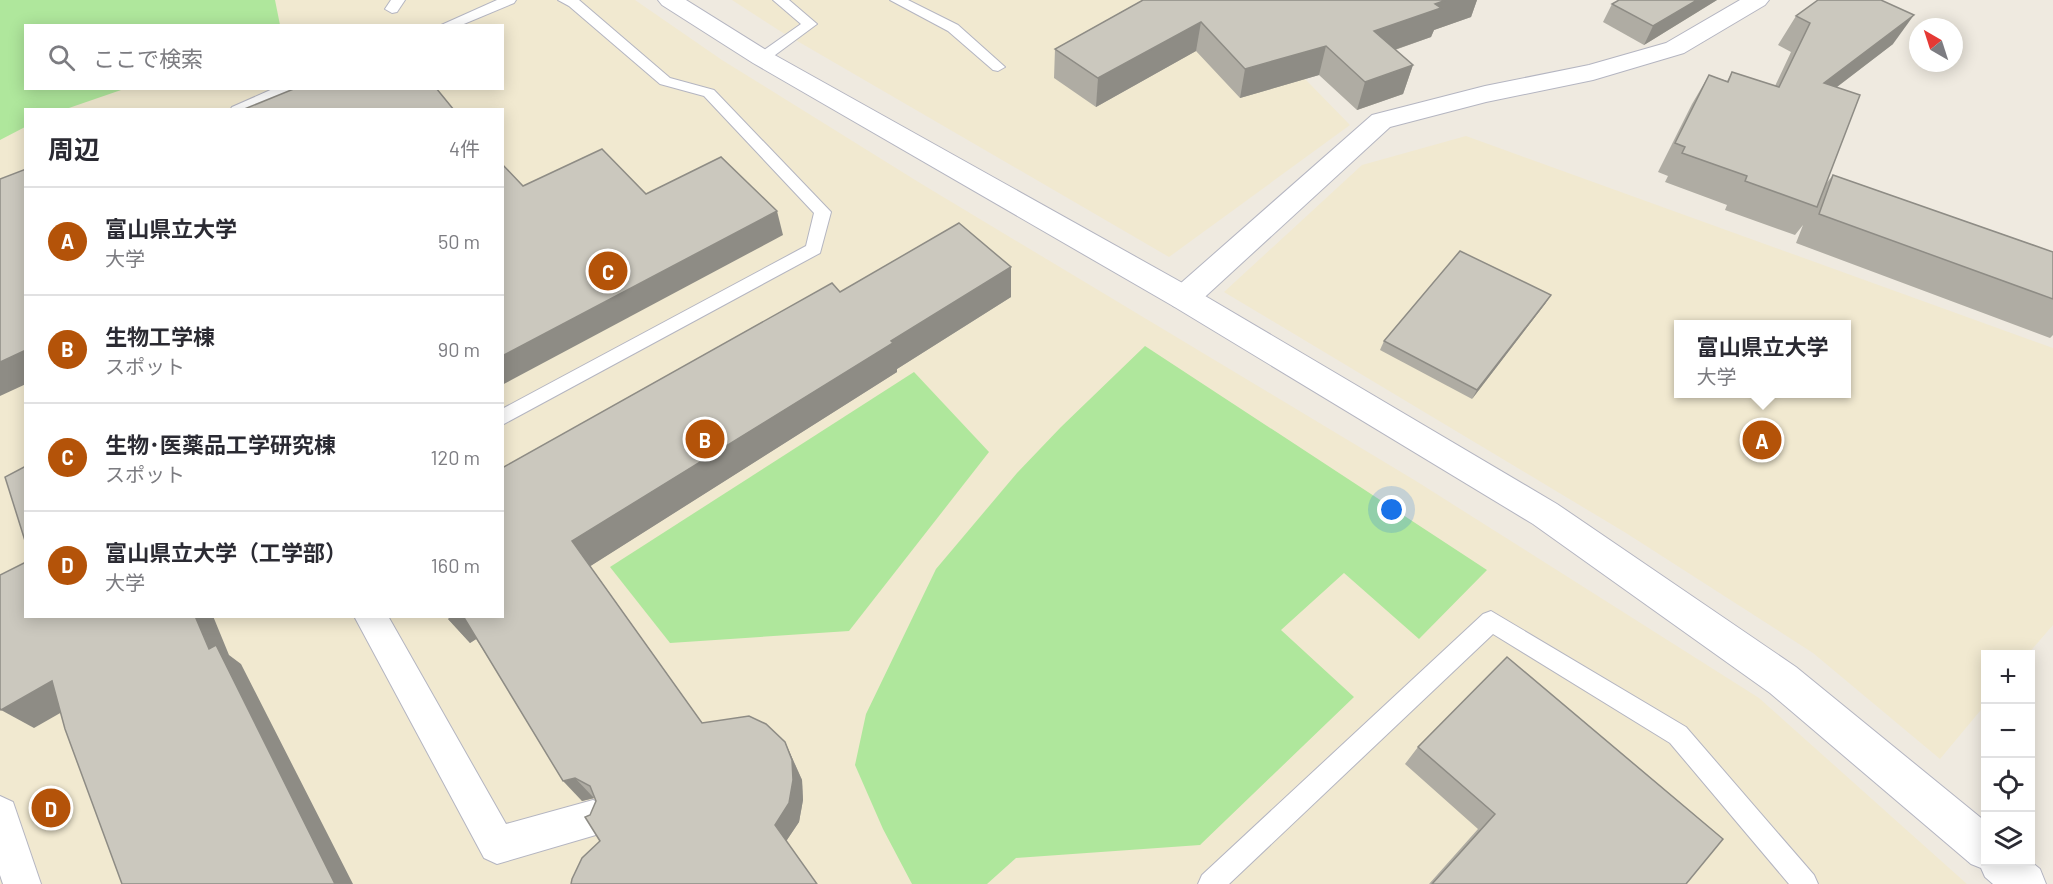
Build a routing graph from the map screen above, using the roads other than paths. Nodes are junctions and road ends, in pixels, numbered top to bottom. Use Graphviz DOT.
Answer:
graph roads {
  1 [pos="509,0"];
  2 [pos="565,0"];
  3 [pos="670,0"];
  4 [pos="780,0"];
  5 [pos="897,0"];
  6 [pos="1757,0"];
  7 [pos="451,24"];
  8 [pos="762,58"];
  9 [pos="998,67"];
  10 [pos="284,90"];
  11 [pos="242,108"];
  12 [pos="1184,298"];
  13 [pos="504,417"];
  14 [pos="371,618"];
  15 [pos="0,815"];
  16 [pos="593,819"];
  17 [pos="1981,845"];
  18 [pos="2005,866"];
  19 [pos="22,884"];
  20 [pos="1211,884"];
  21 [pos="1805,884"];
  22 [pos="2025,884"];
  1 -- 7 [label="lane"];
  2 -- 13 [label="lane"];
  3 -- 8 [label="street"];
  4 -- 8 [label="lane"];
  5 -- 9 [label="lane"];
  6 -- 12 [label="street"];
  8 -- 12 [label="street"];
  10 -- 11 [label="lane"];
  12 -- 17 [label="street"];
  14 -- 16 [label="street"];
  15 -- 19 [label="street"];
  18 -- 22 [label="street"];
  20 -- 21 [label="lane"];
}
